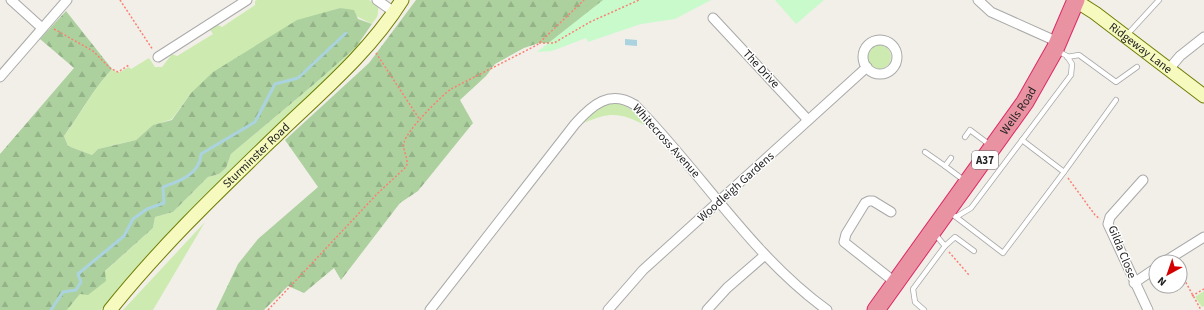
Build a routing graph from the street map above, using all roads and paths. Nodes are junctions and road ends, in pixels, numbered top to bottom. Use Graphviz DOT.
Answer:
graph roads {
  1 [pos="11,0"];
  2 [pos="67,0"];
  3 [pos="120,0"];
  4 [pos="247,0"];
  5 [pos="377,0"];
  6 [pos="402,0"];
  7 [pos="584,0"];
  8 [pos="638,0"];
  9 [pos="978,0"];
  10 [pos="1159,0"];
  11 [pos="1076,1"];
  12 [pos="394,12"];
  13 [pos="713,18"];
  14 [pos="43,26"];
  15 [pos="1126,36"];
  16 [pos="1204,37"];
  17 [pos="539,43"];
  18 [pos="151,47"];
  19 [pos="1060,49"];
  20 [pos="376,52"];
  21 [pos="158,57"];
  22 [pos="130,65"];
  23 [pos="866,67"];
  24 [pos="1136,67"];
  25 [pos="1169,69"];
  26 [pos="0,77"];
  27 [pos="1204,96"];
  28 [pos="1116,100"];
  29 [pos="420,120"];
  30 [pos="808,120"];
  31 [pos="965,137"];
  32 [pos="1022,140"];
  33 [pos="994,148"];
  34 [pos="925,152"];
  35 [pos="951,158"];
  36 [pos="945,166"];
  37 [pos="1064,172"];
  38 [pos="1143,180"];
  39 [pos="968,183"];
  40 [pos="720,202"];
  41 [pos="891,212"];
  42 [pos="952,214"];
  43 [pos="1108,224"];
  44 [pos="933,232"];
  45 [pos="1204,237"];
  46 [pos="945,246"];
  47 [pos="974,251"];
  48 [pos="1177,254"];
  49 [pos="765,255"];
  50 [pos="1148,273"];
  51 [pos="969,275"];
  52 [pos="896,283"];
  53 [pos="1134,283"];
  54 [pos="1188,286"];
  55 [pos="1204,289"];
  56 [pos="1192,296"];
  57 [pos="110,310"];
  58 [pos="268,310"];
  59 [pos="430,310"];
  60 [pos="608,310"];
  61 [pos="707,310"];
  62 [pos="827,310"];
  63 [pos="876,310"];
  64 [pos="924,310"];
  65 [pos="1148,310"];
  66 [pos="1202,310"];
  1 -- 14 [label="street"];
  2 -- 14 [label="street"];
  3 -- 18 [label="path"];
  4 -- 21 [label="street"];
  5 -- 12 [label="street"];
  6 -- 12 [label="street, Sturminster Road"];
  7 -- 17 [label="path"];
  8 -- 17 [label="path"];
  9 -- 19 [label="street"];
  10 -- 15 [label="lane"];
  11 -- 15 [label="street, Ridgeway Lane"];
  11 -- 19 [label="highway, Wells Road / A37"];
  12 -- 57 [label="street, Sturminster Road"];
  13 -- 30 [label="street, The Drive"];
  14 -- 22 [label="path"];
  14 -- 26 [label="street"];
  15 -- 25 [label="street, Ridgeway Lane"];
  16 -- 25 [label="street"];
  17 -- 29 [label="path"];
  19 -- 24 [label="lane"];
  19 -- 32 [label="lane"];
  19 -- 33 [label="highway, Wells Road / A37"];
  20 -- 29 [label="path"];
  23 -- 30 [label="street, Woodleigh Gardens"];
  25 -- 27 [label="street, Ridgeway Lane"];
  28 -- 37 [label="lane"];
  29 -- 58 [label="path"];
  30 -- 40 [label="street, Woodleigh Gardens"];
  31 -- 33 [label="lane"];
  32 -- 37 [label="lane"];
  32 -- 42 [label="lane"];
  33 -- 39 [label="highway, Wells Road / A37"];
  34 -- 36 [label="lane"];
  35 -- 36 [label="lane"];
  36 -- 39 [label="lane"];
  37 -- 42 [label="lane"];
  37 -- 43 [label="path"];
  38 -- 43 [label="street, Gilda Close"];
  39 -- 42 [label="highway, Wells Road / A37"];
  40 -- 49 [label="street, Whitecross Avenue"];
  40 -- 59 [label="street, Whitecross Avenue"];
  40 -- 60 [label="street, Woodleigh Gardens"];
  41 -- 52 [label="street"];
  42 -- 44 [label="highway, Wells Road / A37"];
  43 -- 53 [label="street, Gilda Close"];
  44 -- 46 [label="lane"];
  44 -- 52 [label="highway, Wells Road / A37"];
  45 -- 48 [label="street"];
  46 -- 47 [label="lane"];
  46 -- 51 [label="path"];
  46 -- 64 [label="lane"];
  49 -- 61 [label="street"];
  49 -- 62 [label="street, Whitecross Avenue"];
  50 -- 53 [label="street"];
  52 -- 63 [label="highway, Wells Road / A37"];
  53 -- 65 [label="street, Gilda Close"];
  54 -- 56 [label="path"];
  55 -- 56 [label="path"];
  56 -- 66 [label="path"];
}
